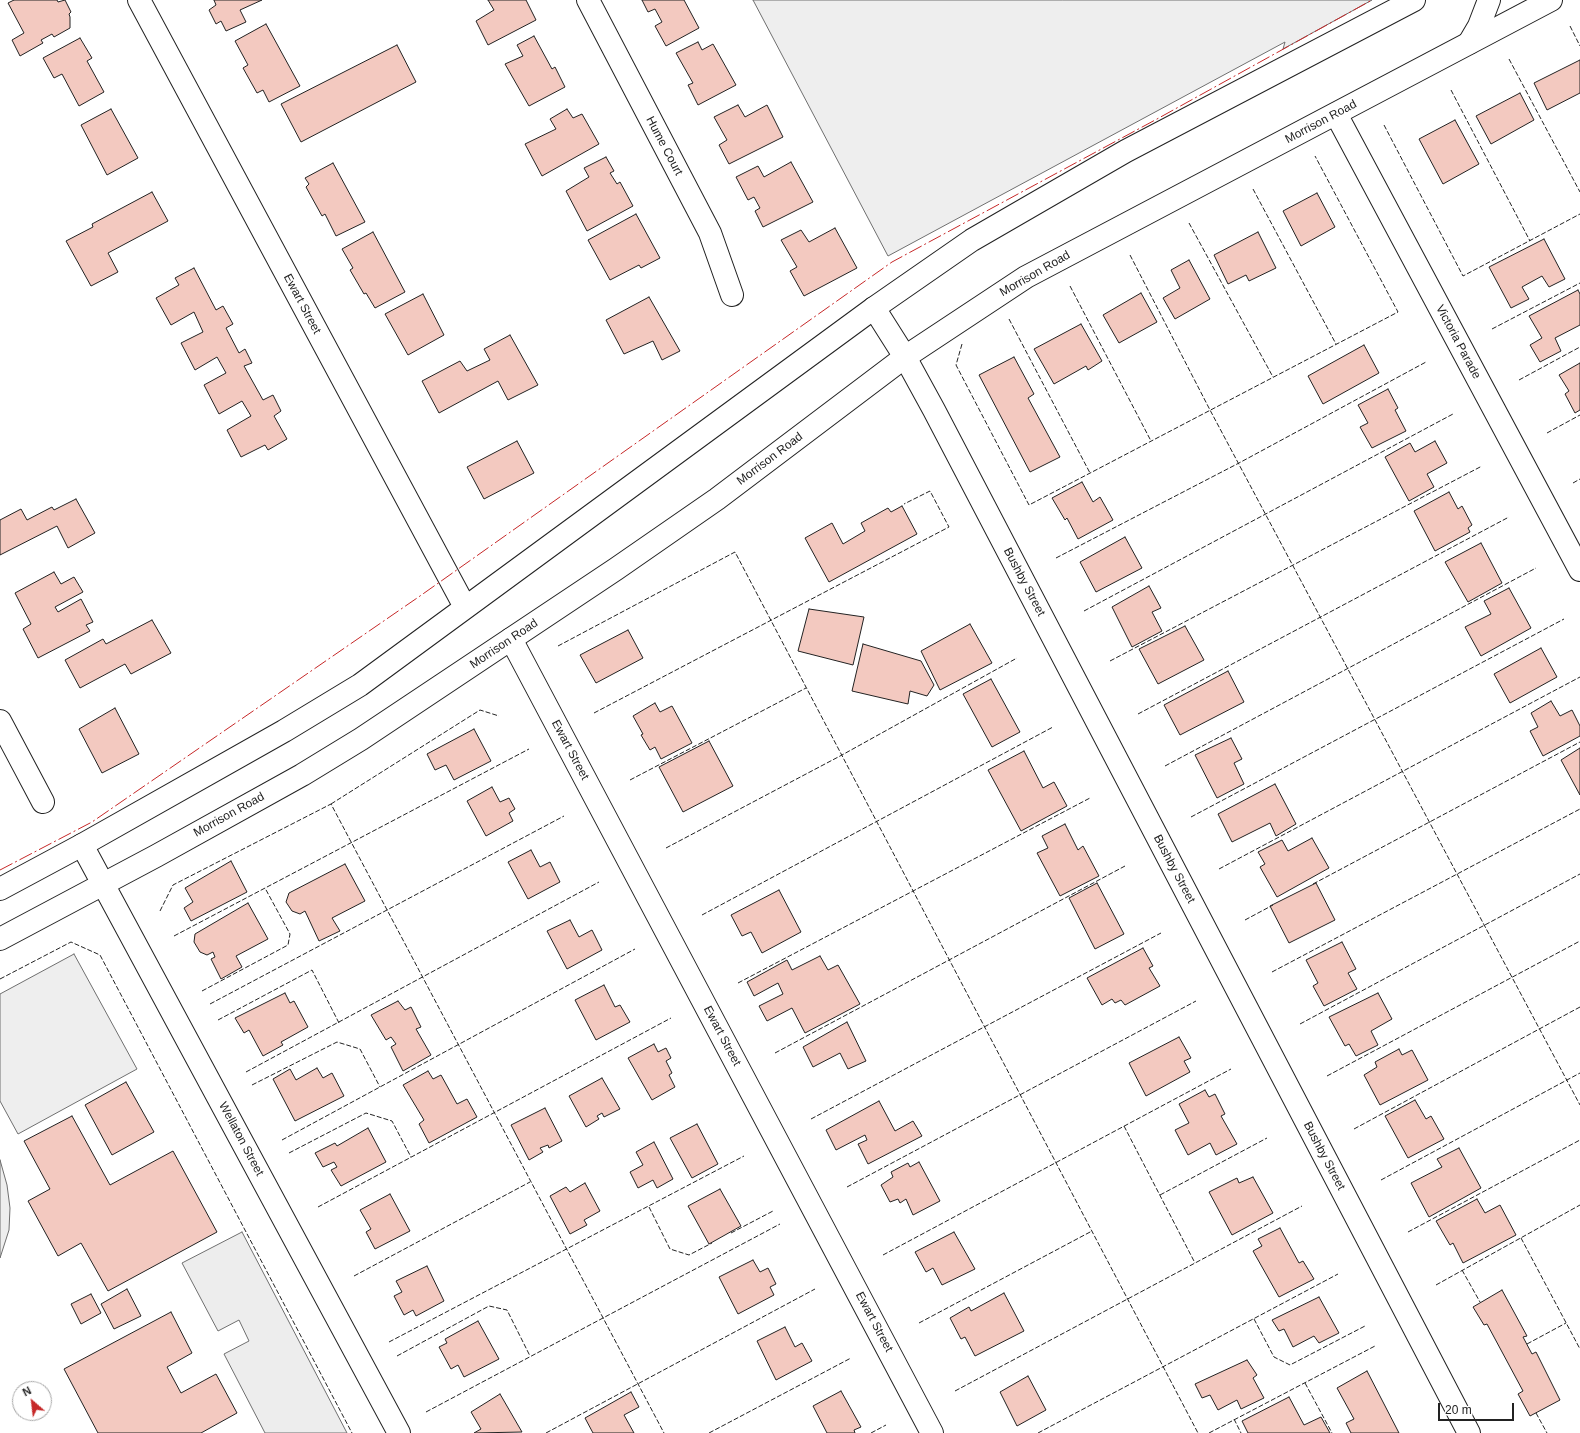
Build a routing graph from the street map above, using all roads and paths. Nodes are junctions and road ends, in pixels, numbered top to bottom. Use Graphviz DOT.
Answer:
graph roads {
  1 [pos="139,0"];
  2 [pos="588,0"];
  3 [pos="1414,0"];
  4 [pos="1489,0"];
  5 [pos="1551,0"];
  6 [pos="1469,43"];
  7 [pos="1336,114"];
  8 [pos="732,295"];
  9 [pos="874,308"];
  10 [pos="905,357"];
  11 [pos="1580,570"];
  12 [pos="465,607"];
  13 [pos="511,639"];
  14 [pos="0,721"];
  15 [pos="42,802"];
  16 [pos="82,845"];
  17 [pos="104,884"];
  18 [pos="0,889"];
  19 [pos="0,939"];
  20 [pos="399,1433"];
  21 [pos="932,1433"];
  22 [pos="1469,1433"];
  1 -- 12 [label="street, Ewart Street"];
  2 -- 8 [label="street, Hume Court"];
  3 -- 9 [label="street"];
  4 -- 6 [label="street"];
  5 -- 6 [label="street, Morrison Road"];
  6 -- 7 [label="street, Morrison Road"];
  7 -- 10 [label="street, Morrison Road"];
  7 -- 11 [label="street, Victoria Parade"];
  9 -- 10 [label="street, Bushby Street"];
  9 -- 12 [label="street"];
  10 -- 13 [label="street, Morrison Road"];
  10 -- 22 [label="street, Bushby Street"];
  12 -- 16 [label="street"];
  13 -- 17 [label="street, Morrison Road"];
  13 -- 21 [label="street, Ewart Street"];
  14 -- 15 [label="street"];
  16 -- 17 [label="street, Wellaton Street"];
  16 -- 18 [label="street"];
  17 -- 19 [label="street, Morrison Road"];
  17 -- 20 [label="street, Wellaton Street"];
}
